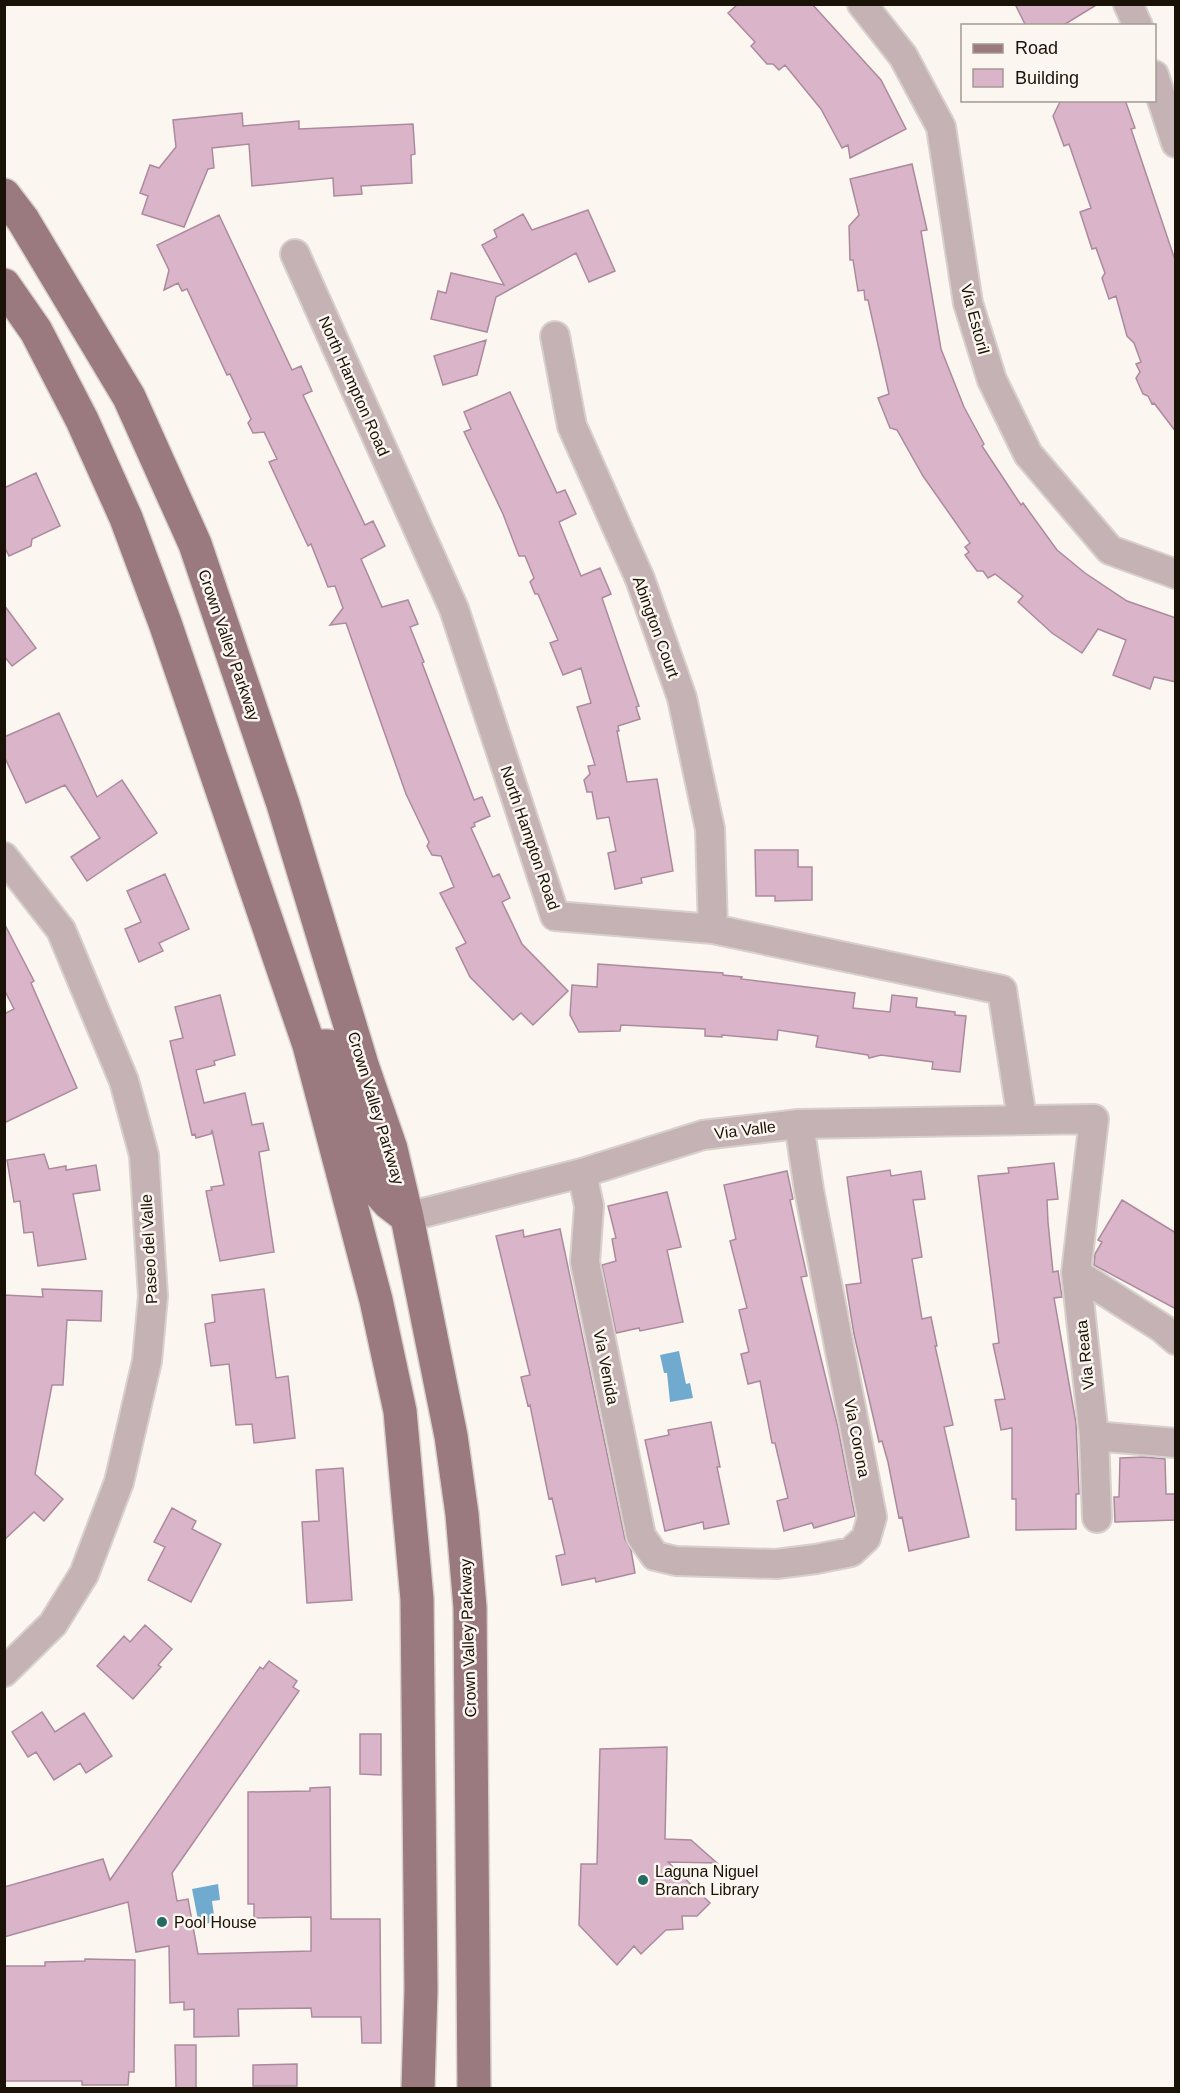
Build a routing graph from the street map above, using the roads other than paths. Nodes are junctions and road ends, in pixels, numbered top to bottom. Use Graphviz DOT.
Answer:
graph roads {
  1 [pos="862,4"];
  2 [pos="1128,4"];
  3 [pos="1137,24"];
  4 [pos="1156,78"];
  5 [pos="1176,143"];
  6 [pos="4,195"];
  7 [pos="295,254"];
  8 [pos="4,285"];
  9 [pos="555,336"];
  10 [pos="1176,574"];
  11 [pos="4,857"];
  12 [pos="713,929"];
  13 [pos="309,1045"];
  14 [pos="1022,1119"];
  15 [pos="1094,1119"];
  16 [pos="799,1124"];
  17 [pos="582,1173"];
  18 [pos="407,1217"];
  19 [pos="1076,1273"];
  20 [pos="1176,1340"];
  21 [pos="400,1411"];
  22 [pos="1094,1436"];
  23 [pos="1176,1443"];
  24 [pos="1097,1518"];
  25 [pos="655,1556"];
  26 [pos="4,1672"];
  27 [pos="418,2088"];
  28 [pos="474,2088"];
  1 -- 10 [label="street, Via Estoril"];
  2 -- 3 [label="street"];
  4 -- 5 [label="street"];
  6 -- 18 [label="main road, Crown Valley Parkway"];
  7 -- 12 [label="street, North Hampton Road"];
  8 -- 13 [label="main road"];
  9 -- 12 [label="street, Abington Court"];
  11 -- 26 [label="street, Paseo del Valle"];
  12 -- 14 [label="street, North Hampton Road"];
  13 -- 18 [label="main road"];
  13 -- 21 [label="main road"];
  14 -- 15 [label="street, Via Valle"];
  14 -- 16 [label="street, Via Valle"];
  15 -- 19 [label="street, Via Reata"];
  16 -- 17 [label="street, Via Valle"];
  16 -- 25 [label="street, Via Corona"];
  17 -- 18 [label="street, Via Valle"];
  17 -- 25 [label="street, Via Venida"];
  18 -- 21 [label="main road"];
  18 -- 28 [label="main road, Crown Valley Parkway"];
  19 -- 20 [label="street"];
  19 -- 22 [label="street, Via Reata"];
  21 -- 27 [label="main road"];
  22 -- 23 [label="street"];
  22 -- 24 [label="street, Via Reata"];
}
